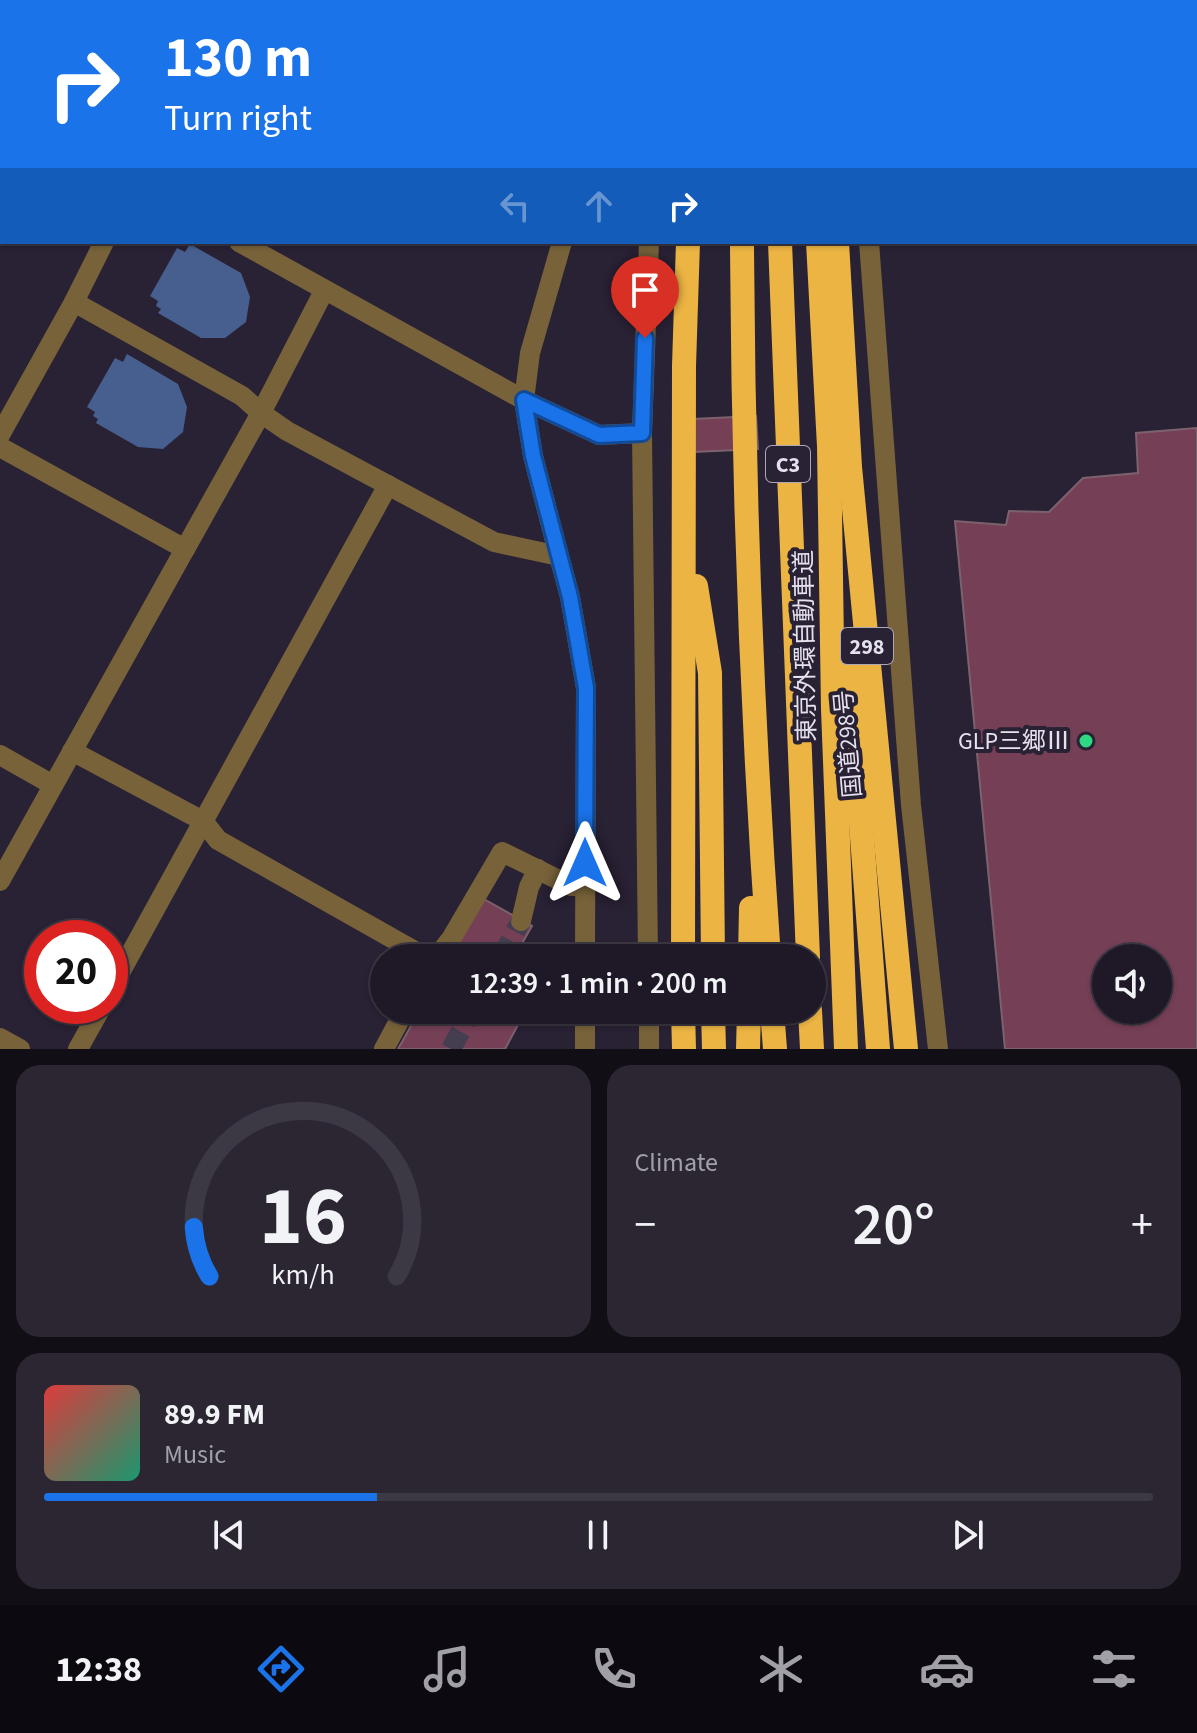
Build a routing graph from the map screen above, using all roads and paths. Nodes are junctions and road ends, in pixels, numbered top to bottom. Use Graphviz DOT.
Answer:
graph roads {
  1 [pos="103,244"];
  2 [pos="242,244"];
  3 [pos="561,244"];
  4 [pos="649,244"];
  5 [pos="688,244"];
  6 [pos="742,244"];
  7 [pos="780,244"];
  8 [pos="818,244"];
  9 [pos="837,244"];
  10 [pos="869,244"];
  11 [pos="324,291"];
  12 [pos="74,302"];
  13 [pos="524,400"];
  14 [pos="261,413"];
  15 [pos="642,433"];
  16 [pos="0,435"];
  17 [pos="0,447"];
  18 [pos="850,467"];
  19 [pos="388,485"];
  20 [pos="684,513"];
  21 [pos="185,549"];
  22 [pos="559,556"];
  23 [pos="72,751"];
  24 [pos="0,755"];
  25 [pos="755,767"];
  26 [pos="53,785"];
  27 [pos="203,821"];
  28 [pos="538,869"];
  29 [pos="0,881"];
  30 [pos="585,886"];
  31 [pos="521,921"];
  32 [pos="402,944"];
  33 [pos="447,944"];
  34 [pos="585,944"];
  35 [pos="648,944"];
  36 [pos="683,944"];
  37 [pos="713,944"];
  38 [pos="750,944"];
  39 [pos="768,944"];
  40 [pos="807,944"];
  41 [pos="128,958"];
  42 [pos="92,1024"];
  43 [pos="397,1024"];
  44 [pos="585,1024"];
  45 [pos="649,1024"];
  46 [pos="683,1024"];
  47 [pos="713,1024"];
  48 [pos="749,1024"];
  49 [pos="773,1024"];
  50 [pos="811,1024"];
  51 [pos="0,1038"];
  52 [pos="20,1049"];
  53 [pos="78,1049"];
  54 [pos="384,1049"];
  55 [pos="585,1049"];
  56 [pos="649,1049"];
  57 [pos="684,1049"];
  58 [pos="714,1049"];
  59 [pos="748,1049"];
  60 [pos="775,1049"];
  61 [pos="812,1049"];
  62 [pos="846,1049"];
  63 [pos="878,1049"];
  64 [pos="906,1049"];
  65 [pos="938,1049"];
  1 -- 12 [label="street"];
  2 -- 11 [label="street"];
  3 -- 13 [label="street"];
  4 -- 15 [label="street"];
  5 -- 20 [label="highway"];
  6 -- 25 [label="highway"];
  7 -- 40 [label="highway, 東京外環自動車道 / C3"];
  8 -- 62 [label="highway, 東京外環自動車道 / C3"];
  9 -- 18 [label="highway, 国道298号 / 298"];
  10 -- 65 [label="street"];
  11 -- 13 [label="street"];
  11 -- 14 [label="street"];
  12 -- 14 [label="street"];
  12 -- 16 [label="street"];
  13 -- 15 [label="street"];
  13 -- 22 [label="street"];
  14 -- 19 [label="street"];
  14 -- 21 [label="street"];
  15 -- 35 [label="street"];
  17 -- 21 [label="street"];
  18 -- 63 [label="highway"];
  18 -- 64 [label="highway, 国道298号 / 298"];
  19 -- 22 [label="street"];
  19 -- 27 [label="street"];
  20 -- 36 [label="highway"];
  20 -- 37 [label="highway"];
  21 -- 23 [label="street"];
  22 -- 30 [label="street"];
  23 -- 26 [label="street"];
  23 -- 27 [label="street"];
  24 -- 26 [label="street"];
  25 -- 38 [label="highway"];
  25 -- 39 [label="highway"];
  26 -- 29 [label="street"];
  27 -- 32 [label="street"];
  27 -- 41 [label="street"];
  28 -- 30 [label="street"];
  28 -- 31 [label="street"];
  28 -- 33 [label="street"];
  30 -- 34 [label="street"];
  42 -- 53 [label="street"];
  43 -- 54 [label="street"];
  44 -- 55 [label="street"];
  45 -- 56 [label="street"];
  46 -- 57 [label="highway"];
  47 -- 58 [label="highway"];
  48 -- 59 [label="highway"];
  49 -- 60 [label="highway"];
  50 -- 61 [label="highway"];
  51 -- 52 [label="street"];
}
